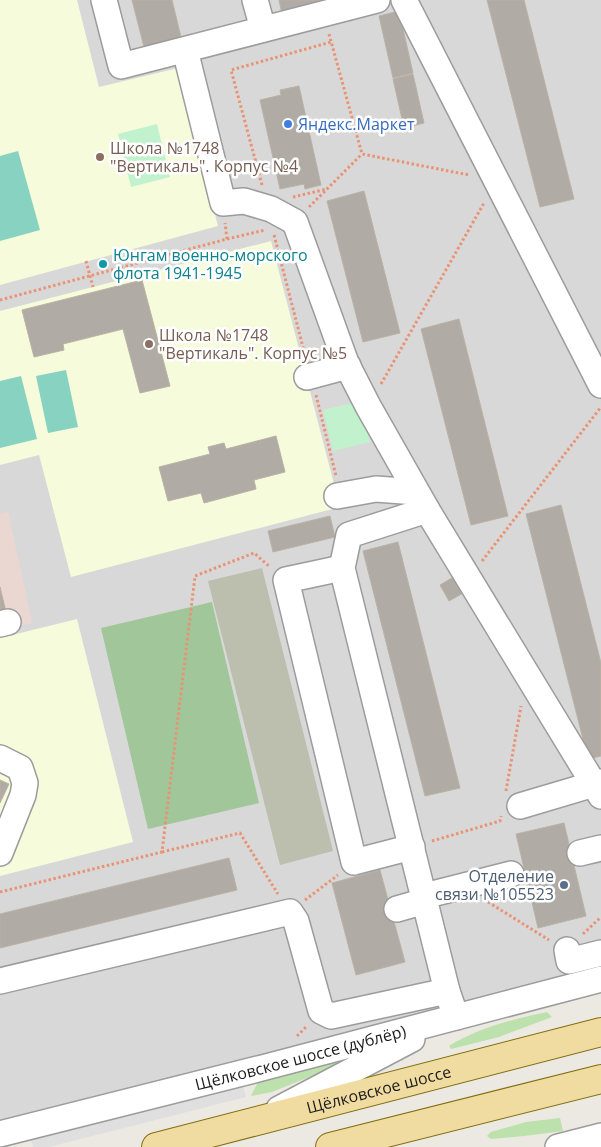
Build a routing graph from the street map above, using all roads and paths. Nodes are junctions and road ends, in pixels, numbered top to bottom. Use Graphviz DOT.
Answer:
graph roads {
  1 [pos="104,0"];
  2 [pos="255,0"];
  3 [pos="377,0"];
  4 [pos="404,0"];
  5 [pos="324,14"];
  6 [pos="263,29"];
  7 [pos="331,42"];
  8 [pos="185,50"];
  9 [pos="362,154"];
  10 [pos="496,180"];
  11 [pos="327,189"];
  12 [pos="265,194"];
  13 [pos="284,200"];
  14 [pos="223,203"];
  15 [pos="295,222"];
  16 [pos="227,239"];
  17 [pos="86,261"];
  18 [pos="90,276"];
  19 [pos="93,287"];
  20 [pos="0,300"];
  21 [pos="348,366"];
  22 [pos="307,377"];
  23 [pos="601,385"];
  24 [pos="368,406"];
  25 [pos="601,407"];
  26 [pos="337,496"];
  27 [pos="421,501"];
  28 [pos="342,568"];
  29 [pos="469,578"];
  30 [pos="286,580"];
  31 [pos="526,673"];
  32 [pos="0,758"];
  33 [pos="599,787"];
  34 [pos="509,804"];
  35 [pos="412,847"];
  36 [pos="162,852"];
  37 [pos="0,853"];
  38 [pos="354,862"];
  39 [pos="511,874"];
  40 [pos="0,892"];
  41 [pos="424,898"];
  42 [pos="486,901"];
  43 [pos="397,909"];
  44 [pos="290,912"];
  45 [pos="601,917"];
  46 [pos="566,950"];
  47 [pos="601,953"];
  48 [pos="601,979"];
  49 [pos="0,981"];
  50 [pos="447,991"];
  51 [pos="453,1018"];
  52 [pos="601,1032"];
  53 [pos="601,1079"];
  54 [pos="256,1121"];
  55 [pos="0,1134"];
  56 [pos="601,1136"];
  57 [pos="156,1147"];
  58 [pos="330,1147"];
  59 [pos="558,1147"];
  1 -- 8 [label="street"];
  2 -- 6 [label="street"];
  3 -- 5 [label="street"];
  4 -- 10 [label="street"];
  5 -- 6 [label="street"];
  5 -- 7 [label="path"];
  6 -- 8 [label="street"];
  7 -- 9 [label="path"];
  7 -- 12 [label="path"];
  8 -- 14 [label="street"];
  9 -- 10 [label="path"];
  9 -- 11 [label="path"];
  10 -- 23 [label="street"];
  10 -- 24 [label="path"];
  11 -- 13 [label="path"];
  11 -- 15 [label="path"];
  14 -- 15 [label="street"];
  14 -- 16 [label="path"];
  15 -- 16 [label="path"];
  15 -- 21 [label="street"];
  16 -- 18 [label="path"];
  17 -- 18 [label="path"];
  18 -- 19 [label="path"];
  18 -- 20 [label="path"];
  21 -- 22 [label="street"];
  21 -- 24 [label="street"];
  24 -- 27 [label="street"];
  25 -- 29 [label="path"];
  26 -- 27 [label="street"];
  27 -- 28 [label="street"];
  27 -- 29 [label="street"];
  28 -- 30 [label="street"];
  28 -- 35 [label="street"];
  29 -- 31 [label="street"];
  30 -- 36 [label="path"];
  30 -- 38 [label="street"];
  31 -- 33 [label="street"];
  31 -- 34 [label="path"];
  32 -- 37 [label="street"];
  33 -- 34 [label="street"];
  34 -- 35 [label="path"];
  35 -- 38 [label="street"];
  35 -- 41 [label="street"];
  36 -- 40 [label="path"];
  36 -- 44 [label="path"];
  38 -- 44 [label="path"];
  39 -- 41 [label="street"];
  41 -- 43 [label="street"];
  41 -- 50 [label="street"];
  42 -- 46 [label="path"];
  44 -- 49 [label="street"];
  44 -- 50 [label="street"];
  45 -- 46 [label="path"];
  46 -- 47 [label="street"];
  48 -- 51 [label="street, Щёлковское шоссе (дублёр)"];
  50 -- 51 [label="street"];
  51 -- 54 [label="street"];
  51 -- 55 [label="street, Щёлковское шоссе (дублёр)"];
  52 -- 54 [label="main road, Щёлковское шоссе"];
  53 -- 58 [label="main road"];
  54 -- 57 [label="main road, Щёлковское шоссе"];
  56 -- 59 [label="street"];
}
